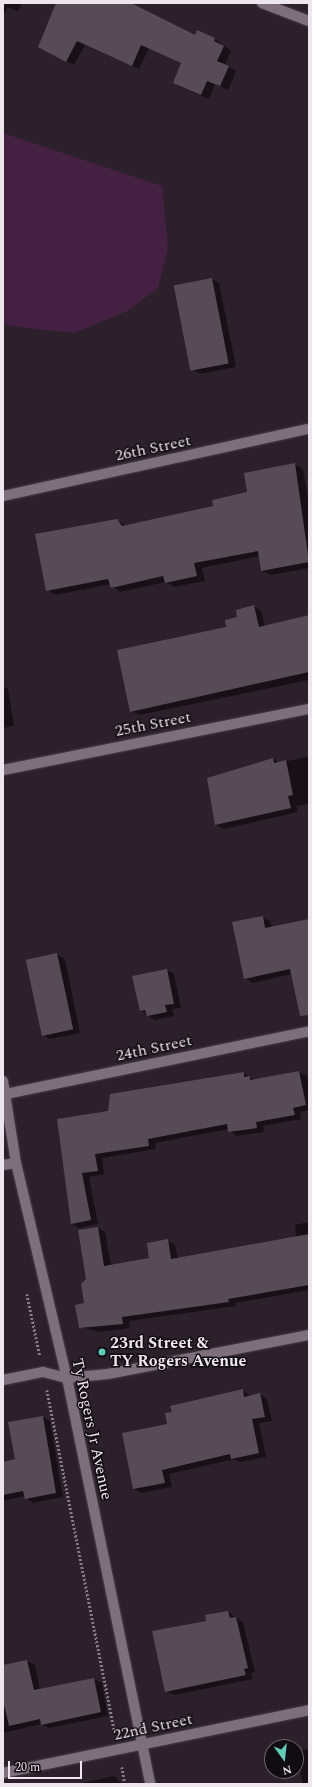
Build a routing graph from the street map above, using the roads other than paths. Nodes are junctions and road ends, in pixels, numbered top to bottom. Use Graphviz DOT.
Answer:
graph roads {
  1 [pos="262,3"];
  2 [pos="309,20"];
  3 [pos="309,429"];
  4 [pos="3,496"];
  5 [pos="309,709"];
  6 [pos="3,770"];
  7 [pos="309,1031"];
  8 [pos="3,1081"];
  9 [pos="6,1094"];
  10 [pos="16,1163"];
  11 [pos="3,1165"];
  12 [pos="309,1336"];
  13 [pos="67,1378"];
  14 [pos="3,1380"];
  15 [pos="309,1710"];
  16 [pos="143,1744"];
  17 [pos="3,1773"];
  18 [pos="150,1784"];
  1 -- 2 [label="street"];
  3 -- 4 [label="street, 26th Street"];
  5 -- 6 [label="street, 25th Street"];
  7 -- 9 [label="street, 24th Street"];
  8 -- 9 [label="street, Ty Rogers Jr Avenue"];
  9 -- 10 [label="street, Ty Rogers Jr Avenue"];
  10 -- 11 [label="street"];
  10 -- 13 [label="street, Ty Rogers Jr Avenue"];
  12 -- 13 [label="street"];
  13 -- 14 [label="street"];
  13 -- 16 [label="street, Ty Rogers Jr Avenue"];
  15 -- 16 [label="street, 22nd Street"];
  16 -- 17 [label="street, 22nd Street"];
  16 -- 18 [label="street, Ty Rogers Jr Avenue"];
}
